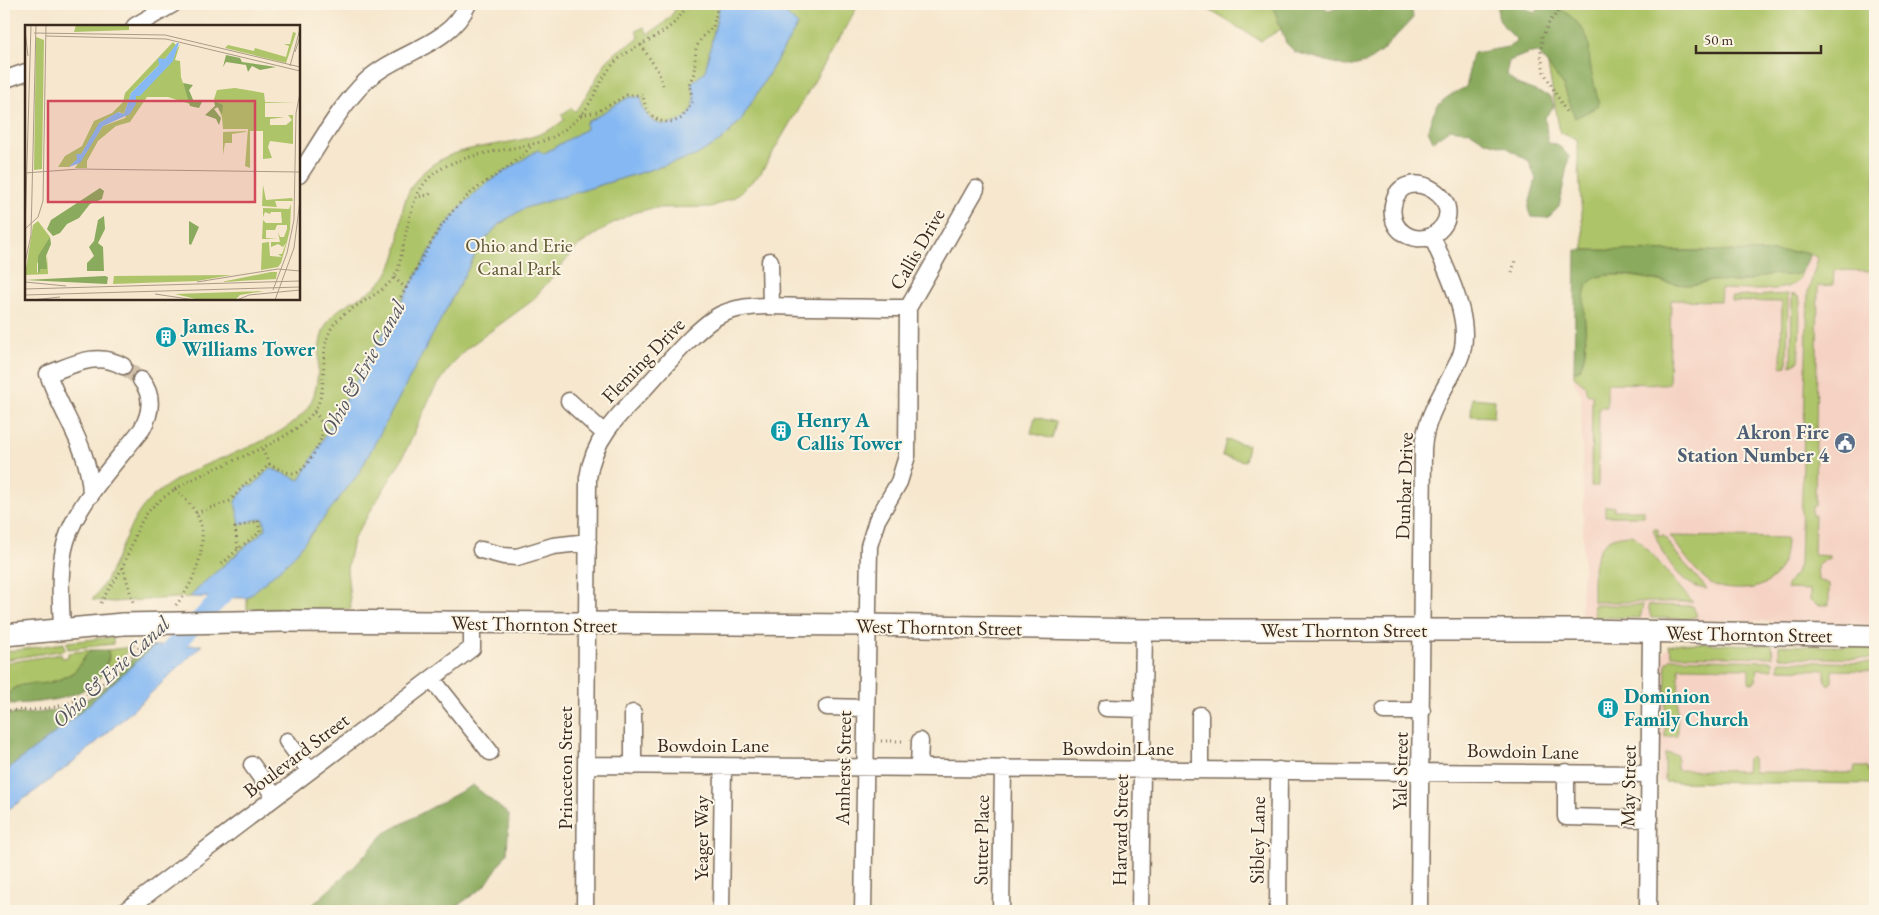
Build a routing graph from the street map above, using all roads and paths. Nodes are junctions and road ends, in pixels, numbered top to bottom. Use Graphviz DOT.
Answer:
graph roads {
  1 [pos="173,4"];
  2 [pos="468,4"];
  3 [pos="687,4"];
  4 [pos="718,4"];
  5 [pos="1565,4"];
  6 [pos="137,25"];
  7 [pos="641,45"];
  8 [pos="25,72"];
  9 [pos="9,78"];
  10 [pos="664,88"];
  11 [pos="1566,112"];
  12 [pos="581,116"];
  13 [pos="533,144"];
  14 [pos="300,174"];
  15 [pos="976,188"];
  16 [pos="432,192"];
  17 [pos="414,197"];
  18 [pos="1432,236"];
  19 [pos="770,261"];
  20 [pos="1515,261"];
  21 [pos="1512,272"];
  22 [pos="394,278"];
  23 [pos="406,288"];
  24 [pos="397,303"];
  25 [pos="770,306"];
  26 [pos="908,308"];
  27 [pos="123,366"];
  28 [pos="141,380"];
  29 [pos="569,401"];
  30 [pos="314,412"];
  31 [pos="604,433"];
  32 [pos="261,447"];
  33 [pos="269,464"];
  34 [pos="176,489"];
  35 [pos="91,495"];
  36 [pos="196,513"];
  37 [pos="588,542"];
  38 [pos="238,549"];
  39 [pos="481,550"];
  40 [pos="222,564"];
  41 [pos="123,566"];
  42 [pos="133,602"];
  43 [pos="101,603"];
  44 [pos="172,610"];
  45 [pos="472,623"];
  46 [pos="588,624"];
  47 [pos="866,625"];
  48 [pos="62,629"];
  49 [pos="1144,630"];
  50 [pos="1423,631"];
  51 [pos="1651,632"];
  52 [pos="4,635"];
  53 [pos="149,636"];
  54 [pos="1875,636"];
  55 [pos="432,679"];
  56 [pos="827,707"];
  57 [pos="865,708"];
  58 [pos="1106,708"];
  59 [pos="1142,709"];
  60 [pos="4,710"];
  61 [pos="1384,711"];
  62 [pos="1422,711"];
  63 [pos="633,713"];
  64 [pos="1200,715"];
  65 [pos="880,740"];
  66 [pos="287,741"];
  67 [pos="902,741"];
  68 [pos="920,741"];
  69 [pos="490,752"];
  70 [pos="252,765"];
  71 [pos="586,765"];
  72 [pos="633,766"];
  73 [pos="723,766"];
  74 [pos="864,767"];
  75 [pos="919,768"];
  76 [pos="1003,768"];
  77 [pos="1142,769"];
  78 [pos="1200,769"];
  79 [pos="1279,770"];
  80 [pos="1421,770"];
  81 [pos="310,771"];
  82 [pos="1566,772"];
  83 [pos="1650,774"];
  84 [pos="276,797"];
  85 [pos="1650,819"];
  86 [pos="125,911"];
  87 [pos="585,911"];
  88 [pos="722,911"];
  89 [pos="863,911"];
  90 [pos="1001,911"];
  91 [pos="1140,911"];
  92 [pos="1278,911"];
  93 [pos="1419,911"];
  94 [pos="1648,911"];
  1 -- 6 [label="street"];
  2 -- 14 [label="street"];
  3 -- 7 [label="path"];
  4 -- 12 [label="path"];
  5 -- 11 [label="path"];
  7 -- 10 [label="path"];
  7 -- 12 [label="path"];
  8 -- 9 [label="street"];
  12 -- 13 [label="path"];
  13 -- 17 [label="path"];
  13 -- 23 [label="path"];
  15 -- 26 [label="street, Callis Drive"];
  16 -- 17 [label="path"];
  17 -- 22 [label="path"];
  18 -- 50 [label="street, Dunbar Drive"];
  19 -- 25 [label="street"];
  20 -- 21 [label="path"];
  22 -- 23 [label="path"];
  22 -- 30 [label="path"];
  23 -- 24 [label="path"];
  25 -- 26 [label="street, Fleming Drive"];
  25 -- 31 [label="street, Fleming Drive"];
  26 -- 47 [label="street, Callis Drive"];
  27 -- 35 [label="street"];
  28 -- 35 [label="street"];
  29 -- 31 [label="street"];
  30 -- 32 [label="path"];
  30 -- 33 [label="path"];
  31 -- 37 [label="street, Fleming Drive"];
  32 -- 33 [label="path"];
  32 -- 34 [label="path"];
  33 -- 36 [label="path"];
  34 -- 36 [label="path"];
  34 -- 41 [label="path"];
  35 -- 48 [label="street"];
  36 -- 44 [label="path"];
  37 -- 39 [label="street"];
  37 -- 46 [label="street, Fleming Drive"];
  38 -- 38 [label="path"];
  38 -- 40 [label="path"];
  41 -- 42 [label="path"];
  41 -- 43 [label="path"];
  45 -- 46 [label="main road, West Thornton Street"];
  45 -- 48 [label="main road, West Thornton Street, bridge"];
  45 -- 55 [label="street, Boulevard Street"];
  46 -- 47 [label="main road, West Thornton Street"];
  46 -- 71 [label="street, Princeton Street"];
  47 -- 49 [label="main road, West Thornton Street"];
  47 -- 57 [label="street, Amherst Street"];
  48 -- 52 [label="main road, West Thornton Street"];
  49 -- 50 [label="main road, West Thornton Street"];
  49 -- 59 [label="street, Harvard Street"];
  50 -- 51 [label="main road, West Thornton Street"];
  50 -- 62 [label="street, Yale Street"];
  51 -- 54 [label="main road, West Thornton Street"];
  51 -- 83 [label="street, May Street"];
  53 -- 60 [label="path"];
  55 -- 69 [label="street"];
  55 -- 81 [label="street, Boulevard Street"];
  56 -- 57 [label="street"];
  57 -- 74 [label="street, Amherst Street"];
  58 -- 59 [label="street"];
  59 -- 77 [label="street, Harvard Street"];
  61 -- 62 [label="street"];
  62 -- 80 [label="street, Yale Street"];
  63 -- 72 [label="street"];
  64 -- 78 [label="street"];
  65 -- 67 [label="path"];
  66 -- 81 [label="street"];
  68 -- 75 [label="street"];
  70 -- 84 [label="street"];
  71 -- 72 [label="street, Bowdoin Lane"];
  71 -- 87 [label="street, Princeton Street"];
  72 -- 73 [label="street, Bowdoin Lane"];
  73 -- 74 [label="street, Bowdoin Lane"];
  73 -- 88 [label="street, Yeager Way"];
  74 -- 75 [label="street, Bowdoin Lane"];
  74 -- 89 [label="street, Amherst Street"];
  75 -- 76 [label="street, Bowdoin Lane"];
  76 -- 77 [label="street, Bowdoin Lane"];
  76 -- 90 [label="street, Sutter Place"];
  77 -- 78 [label="street, Bowdoin Lane"];
  77 -- 91 [label="street, Harvard Street"];
  78 -- 79 [label="street, Bowdoin Lane"];
  79 -- 80 [label="street, Bowdoin Lane"];
  79 -- 92 [label="street, Sibley Lane"];
  80 -- 82 [label="street, Bowdoin Lane"];
  80 -- 93 [label="street, Yale Street"];
  81 -- 84 [label="street, Boulevard Street"];
  82 -- 83 [label="street, Bowdoin Lane"];
  82 -- 85 [label="street"];
  83 -- 85 [label="street, May Street"];
  84 -- 86 [label="street, Boulevard Street"];
  85 -- 94 [label="street, May Street"];
}
